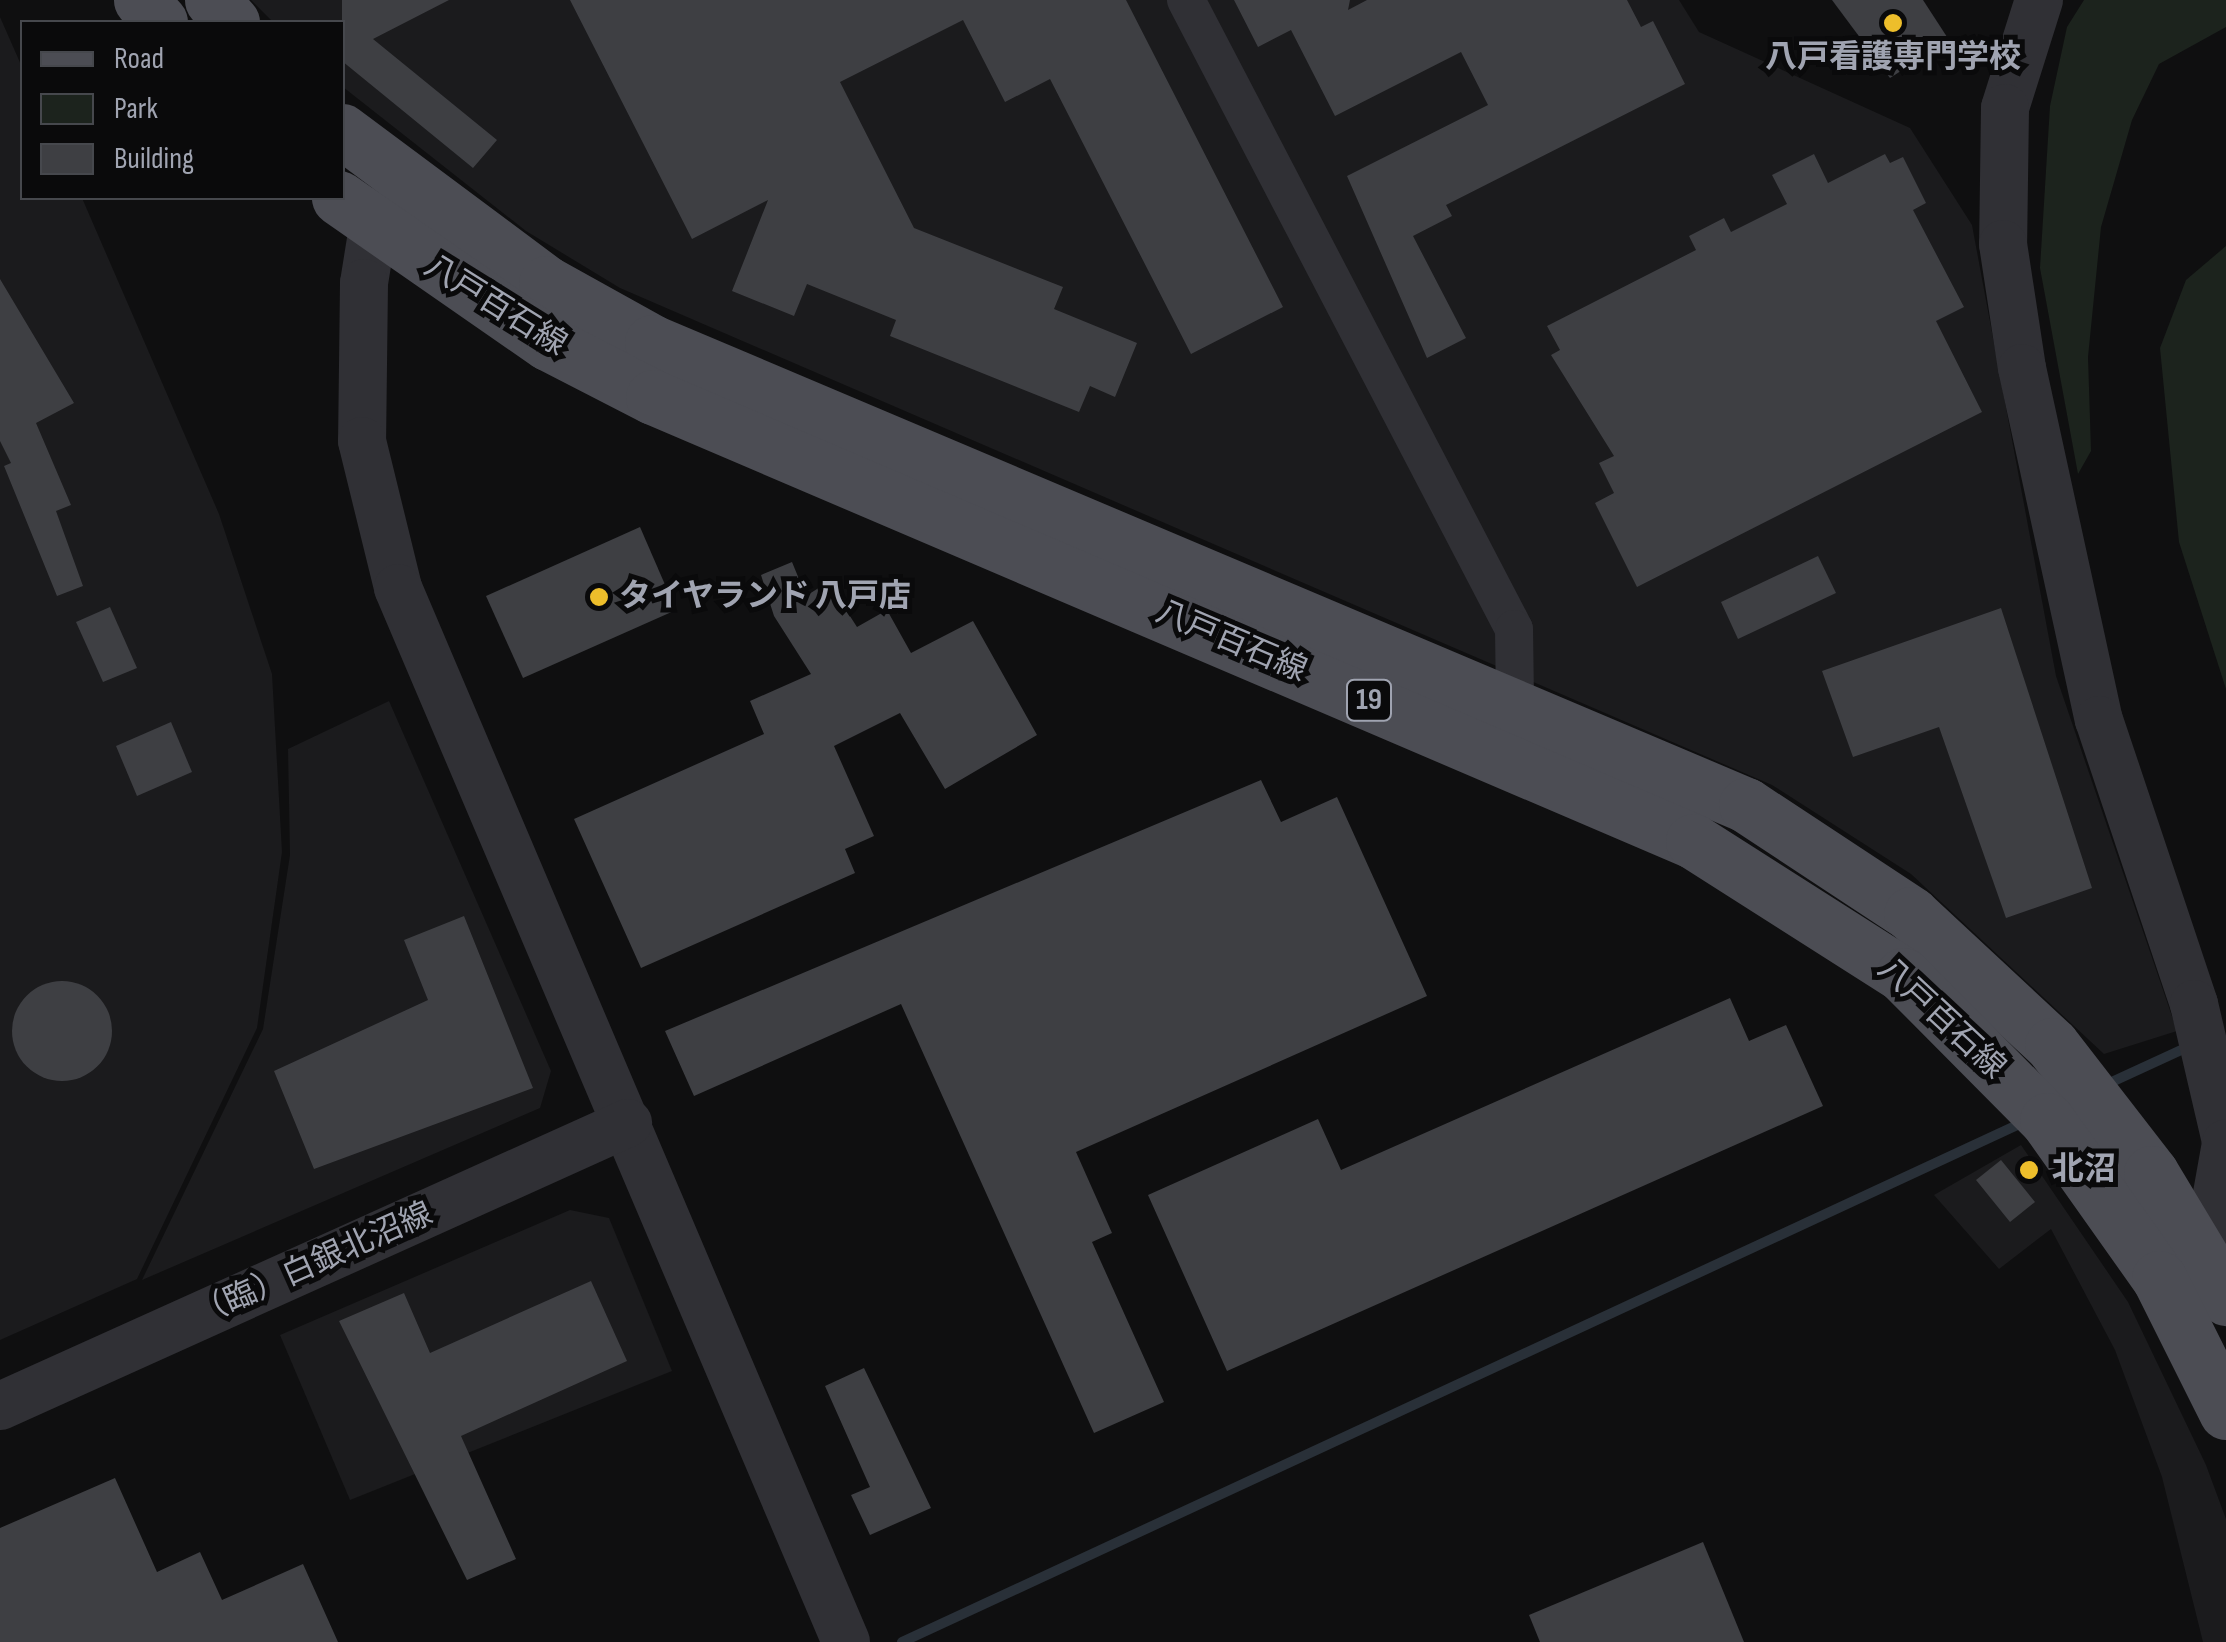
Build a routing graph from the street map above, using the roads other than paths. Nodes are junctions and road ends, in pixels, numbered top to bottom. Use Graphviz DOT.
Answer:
graph roads {
  1 [pos="141,0"];
  2 [pos="212,0"];
  3 [pos="1186,0"];
  4 [pos="2039,0"];
  5 [pos="158,20"];
  6 [pos="230,20"];
  7 [pos="345,138"];
  8 [pos="372,203"];
  9 [pos="1515,702"];
  10 [pos="1493,752"];
  11 [pos="628,1123"];
  12 [pos="2226,1143"];
  13 [pos="2179,1263"];
  14 [pos="2226,1298"];
  15 [pos="0,1406"];
  16 [pos="2226,1412"];
  17 [pos="846,1642"];
  1 -- 5 [label="main road"];
  2 -- 6 [label="main road"];
  3 -- 9 [label="street"];
  4 -- 12 [label="street"];
  7 -- 8 [label="main road, 八戸百石線 / 19"];
  8 -- 9 [label="main road, 八戸百石線 / 19"];
  8 -- 10 [label="main road, 八戸百石線 / 19"];
  8 -- 11 [label="street"];
  9 -- 10 [label="street"];
  9 -- 13 [label="main road, 八戸百石線 / 19"];
  10 -- 13 [label="main road, 八戸百石線 / 19"];
  11 -- 15 [label="street, （臨）白銀北沼線"];
  11 -- 17 [label="street"];
  12 -- 13 [label="street"];
  13 -- 14 [label="main road, 八戸百石線 / 19"];
  13 -- 16 [label="main road, 八戸百石線 / 19"];
}
